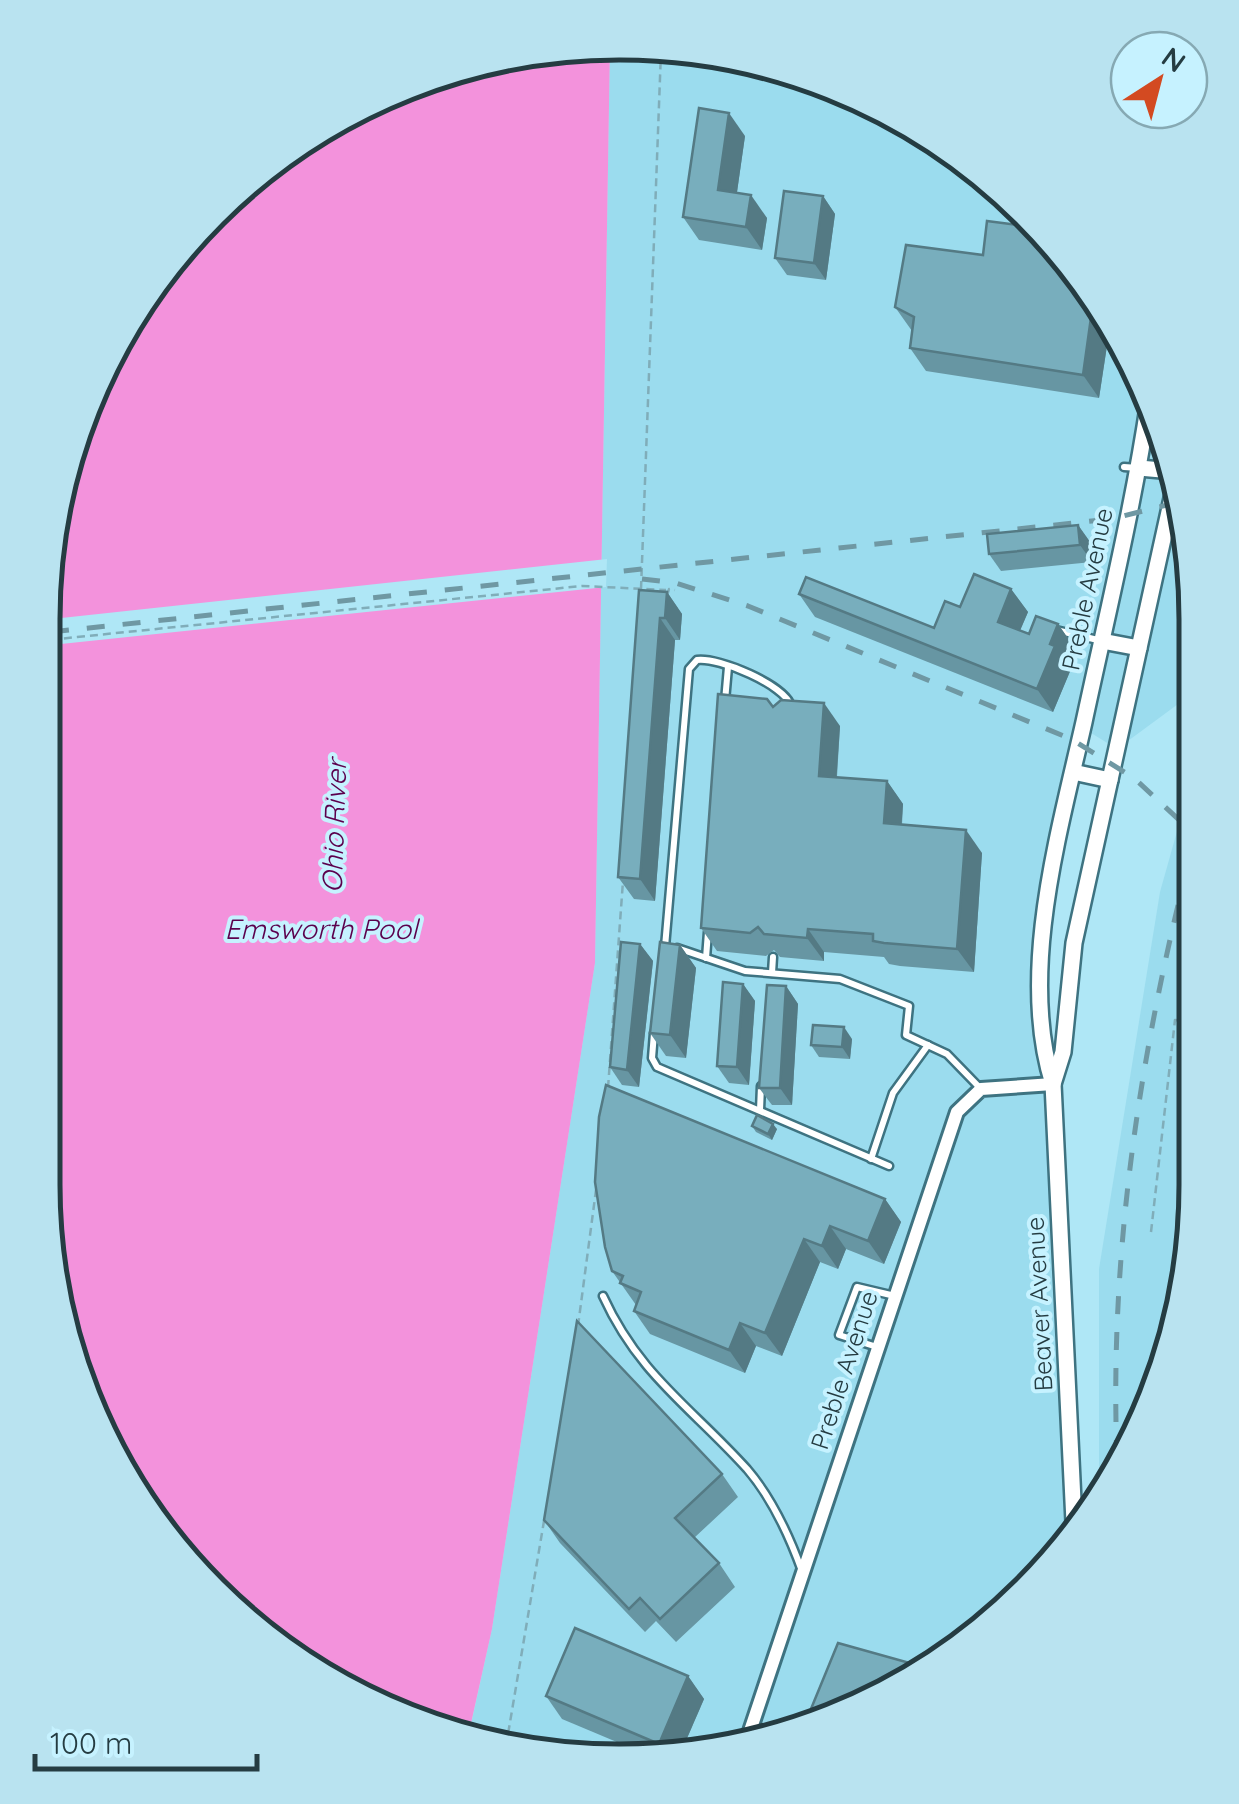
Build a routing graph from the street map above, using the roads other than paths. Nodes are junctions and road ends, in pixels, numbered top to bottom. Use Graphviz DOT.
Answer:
graph roads {
  1 [pos="1143,424"];
  2 [pos="1131,468"];
  3 [pos="1158,470"];
  4 [pos="1169,514"];
  5 [pos="1045,627"];
  6 [pos="1102,641"];
  7 [pos="1139,648"];
  8 [pos="728,667"];
  9 [pos="725,704"];
  10 [pos="791,712"];
  11 [pos="1073,772"];
  12 [pos="1110,780"];
  13 [pos="708,928"];
  14 [pos="666,944"];
  15 [pos="773,957"];
  16 [pos="706,958"];
  17 [pos="661,963"];
  18 [pos="771,973"];
  19 [pos="768,993"];
  20 [pos="654,1028"];
  21 [pos="928,1045"];
  22 [pos="762,1070"];
  23 [pos="1054,1084"];
  24 [pos="980,1089"];
  25 [pos="760,1110"];
  26 [pos="871,1160"];
  27 [pos="889,1166"];
  28 [pos="603,1296"];
  29 [pos="895,1296"];
  30 [pos="878,1348"];
  31 [pos="1073,1511"];
  32 [pos="803,1572"];
  33 [pos="751,1728"];
  1 -- 2 [label="street, Preble Avenue"];
  2 -- 3 [label="street"];
  2 -- 6 [label="street, Preble Avenue"];
  4 -- 7 [label="street"];
  5 -- 6 [label="lane"];
  6 -- 7 [label="street"];
  6 -- 11 [label="street, Preble Avenue"];
  7 -- 12 [label="street"];
  8 -- 9 [label="lane"];
  8 -- 10 [label="lane"];
  8 -- 14 [label="lane"];
  11 -- 12 [label="street"];
  11 -- 23 [label="street, Preble Avenue"];
  12 -- 23 [label="street"];
  13 -- 16 [label="lane"];
  14 -- 16 [label="lane"];
  14 -- 17 [label="lane"];
  15 -- 18 [label="lane"];
  16 -- 18 [label="lane"];
  18 -- 19 [label="lane"];
  18 -- 21 [label="lane"];
  20 -- 25 [label="lane"];
  21 -- 24 [label="lane"];
  21 -- 26 [label="lane"];
  22 -- 25 [label="lane"];
  23 -- 24 [label="street"];
  23 -- 31 [label="street, Beaver Avenue"];
  24 -- 29 [label="street, Preble Avenue"];
  25 -- 26 [label="lane"];
  26 -- 27 [label="lane"];
  28 -- 32 [label="lane"];
  29 -- 30 [label="street, Preble Avenue"];
  29 -- 30 [label="lane"];
  30 -- 32 [label="street, Preble Avenue"];
  32 -- 33 [label="street, Preble Avenue"];
}
